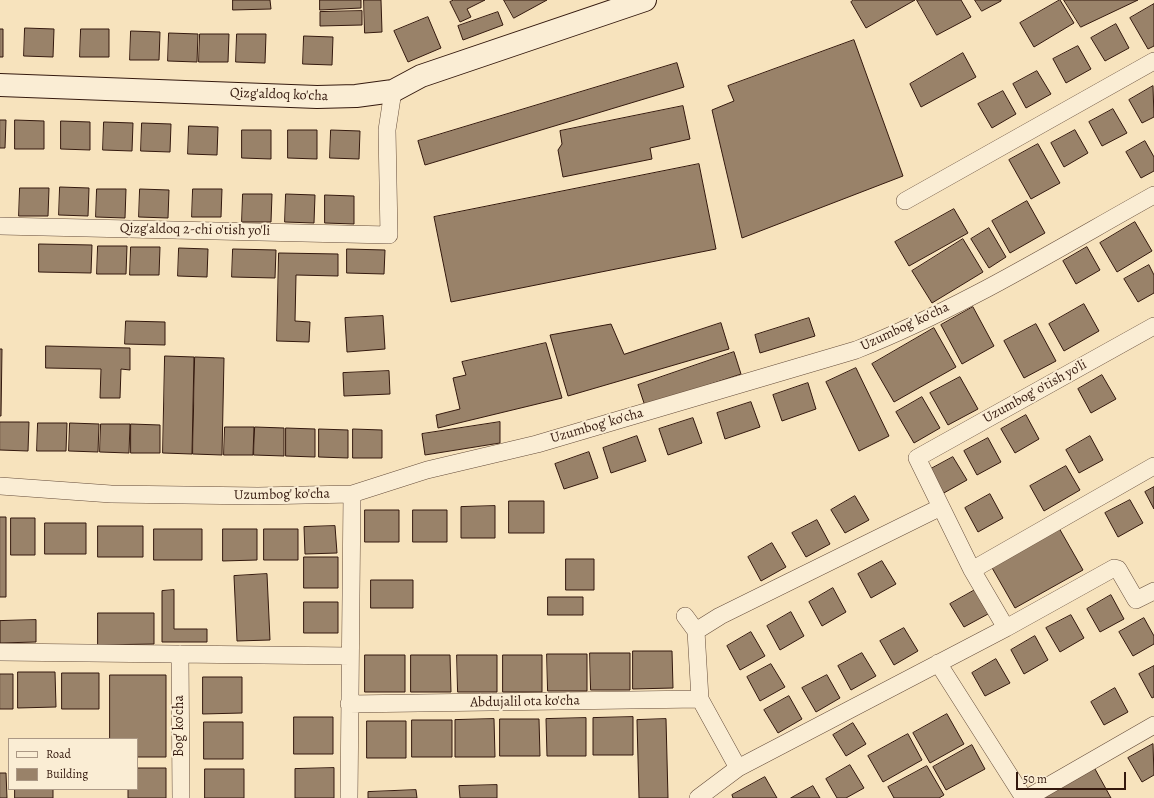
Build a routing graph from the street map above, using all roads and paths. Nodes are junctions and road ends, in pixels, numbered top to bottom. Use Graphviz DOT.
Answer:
graph roads {
  1 [pos="645,0"];
  2 [pos="1154,60"];
  3 [pos="0,85"];
  4 [pos="393,91"];
  5 [pos="1154,195"];
  6 [pos="905,202"];
  7 [pos="0,226"];
  8 [pos="1154,326"];
  9 [pos="1154,466"];
  10 [pos="0,486"];
  11 [pos="352,494"];
  12 [pos="941,507"];
  13 [pos="972,570"];
  14 [pos="1154,591"];
  15 [pos="685,616"];
  16 [pos="1006,628"];
  17 [pos="696,631"];
  18 [pos="0,652"];
  19 [pos="180,654"];
  20 [pos="350,656"];
  21 [pos="938,663"];
  22 [pos="700,699"];
  23 [pos="349,704"];
  24 [pos="1154,726"];
  25 [pos="738,768"];
  26 [pos="181,798"];
  27 [pos="349,798"];
  28 [pos="698,798"];
  29 [pos="1025,798"];
  1 -- 4 [label="street, Qizg'aldoq ko'cha"];
  2 -- 6 [label="street"];
  3 -- 4 [label="street, Qizg'aldoq ko'cha"];
  4 -- 7 [label="street, Qizg'aldoq 2-chi o'tish yo'li"];
  5 -- 11 [label="street, Uzumbog' ko'cha"];
  8 -- 12 [label="street, Uzumbog' o'tish yo'li"];
  9 -- 13 [label="street"];
  10 -- 11 [label="street, Uzumbog' ko'cha"];
  11 -- 20 [label="street"];
  12 -- 13 [label="street"];
  12 -- 17 [label="street"];
  13 -- 16 [label="street"];
  14 -- 16 [label="street"];
  15 -- 17 [label="street"];
  16 -- 21 [label="street"];
  17 -- 22 [label="street"];
  18 -- 19 [label="street"];
  19 -- 20 [label="street"];
  19 -- 26 [label="street, Bog' ko'cha"];
  20 -- 23 [label="street"];
  21 -- 25 [label="street"];
  21 -- 29 [label="street"];
  22 -- 23 [label="street, Abdujalil ota ko'cha"];
  22 -- 25 [label="street"];
  23 -- 27 [label="street"];
  24 -- 29 [label="street"];
  25 -- 28 [label="street"];
}
